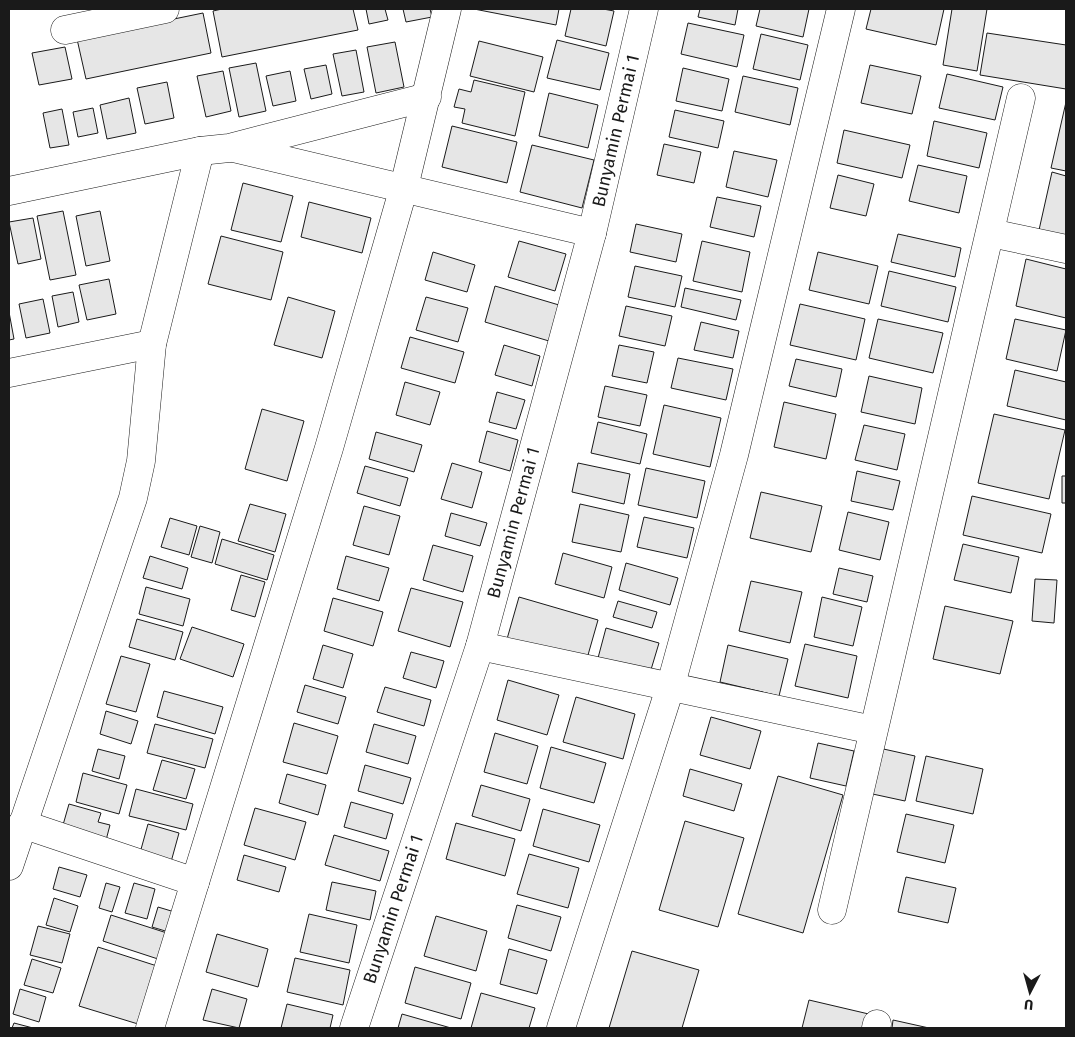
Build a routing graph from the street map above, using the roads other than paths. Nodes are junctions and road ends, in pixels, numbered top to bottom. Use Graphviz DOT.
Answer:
graph roads {
  1 [pos="165,9"];
  2 [pos="447,9"];
  3 [pos="644,9"];
  4 [pos="842,9"];
  5 [pos="65,30"];
  6 [pos="427,97"];
  7 [pos="1021,98"];
  8 [pos="229,148"];
  9 [pos="200,151"];
  10 [pos="404,187"];
  11 [pos="9,191"];
  12 [pos="592,233"];
  13 [pos="991,233"];
  14 [pos="1066,249"];
  15 [pos="152,344"];
  16 [pos="9,373"];
  17 [pos="480,646"];
  18 [pos="670,688"];
  19 [pos="873,730"];
  20 [pos="22,824"];
  21 [pos="9,866"];
  22 [pos="196,882"];
  23 [pos="832,910"];
  24 [pos="150,1028"];
  25 [pos="354,1028"];
  26 [pos="561,1028"];
  1 -- 5 [label="street"];
  2 -- 6 [label="street"];
  3 -- 12 [label="street, Bunyamin Permai 1"];
  4 -- 18 [label="street"];
  6 -- 8 [label="street"];
  6 -- 10 [label="street"];
  7 -- 13 [label="street"];
  8 -- 9 [label="street"];
  8 -- 10 [label="street"];
  9 -- 11 [label="street"];
  9 -- 15 [label="street"];
  10 -- 12 [label="street"];
  10 -- 22 [label="street"];
  12 -- 17 [label="street, Bunyamin Permai 1"];
  13 -- 14 [label="street"];
  13 -- 19 [label="street"];
  15 -- 16 [label="street"];
  15 -- 20 [label="street"];
  17 -- 18 [label="street"];
  17 -- 25 [label="street, Bunyamin Permai 1"];
  18 -- 19 [label="street"];
  18 -- 26 [label="street"];
  19 -- 23 [label="street"];
  20 -- 21 [label="street"];
  20 -- 22 [label="street"];
  22 -- 24 [label="street"];
}
